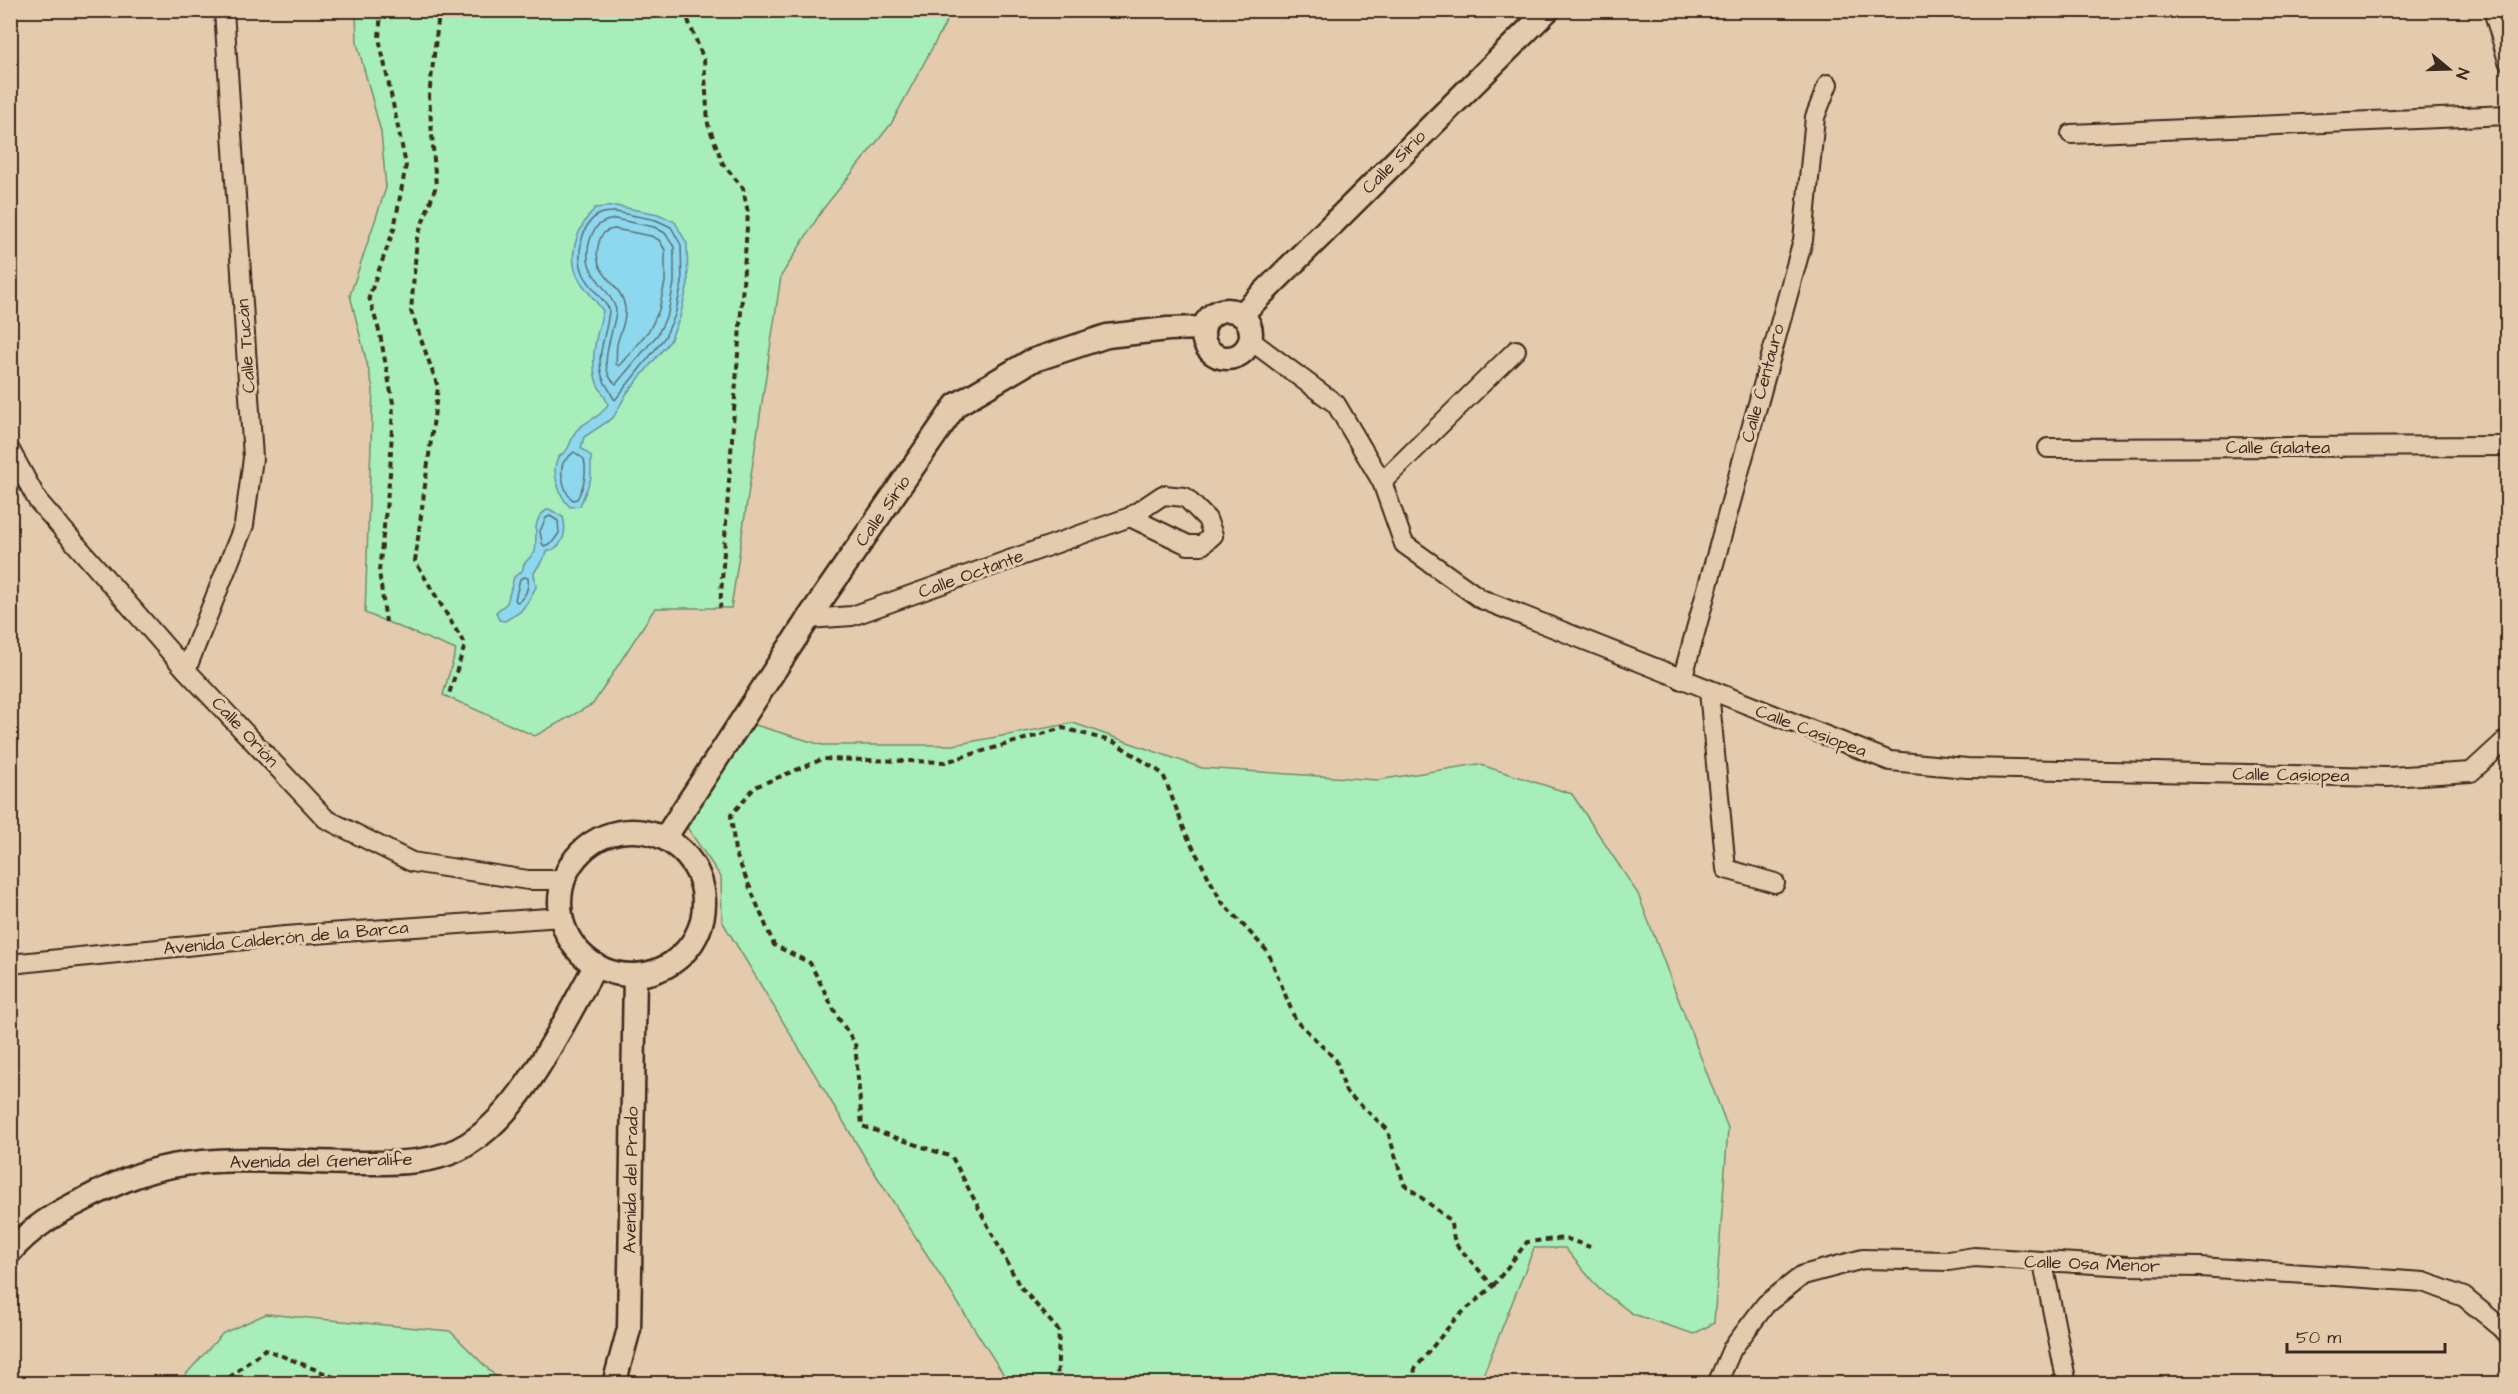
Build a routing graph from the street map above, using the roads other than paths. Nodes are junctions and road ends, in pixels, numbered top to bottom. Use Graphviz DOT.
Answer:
graph roads {
  1 [pos="224,10"];
  2 [pos="1548,10"];
  3 [pos="2493,10"];
  4 [pos="2508,61"];
  5 [pos="1828,84"];
  6 [pos="2508,115"];
  7 [pos="2071,134"];
  8 [pos="1241,315"];
  9 [pos="1203,328"];
  10 [pos="1250,340"];
  11 [pos="1516,350"];
  12 [pos="2508,446"];
  13 [pos="2048,448"];
  14 [pos="10,450"];
  15 [pos="1382,482"];
  16 [pos="1130,517"];
  17 [pos="808,619"];
  18 [pos="186,670"];
  19 [pos="1682,680"];
  20 [pos="1709,691"];
  21 [pos="2507,740"];
  22 [pos="665,838"];
  23 [pos="564,880"];
  24 [pos="1775,884"];
  25 [pos="562,917"];
  26 [pos="10,964"];
  27 [pos="596,965"];
  28 [pos="635,975"];
  29 [pos="12,1248"];
  30 [pos="2043,1263"];
  31 [pos="2508,1335"];
  32 [pos="614,1383"];
  33 [pos="1717,1383"];
  34 [pos="2067,1383"];
  1 -- 18 [label="street, Calle Tucán"];
  2 -- 8 [label="street, Calle Sirio"];
  3 -- 4 [label="street"];
  5 -- 19 [label="street, Calle Centauro"];
  6 -- 7 [label="street"];
  8 -- 9 [label="street"];
  8 -- 10 [label="street"];
  9 -- 10 [label="street"];
  9 -- 17 [label="street, Calle Sirio"];
  10 -- 15 [label="street, Calle Casiopea"];
  11 -- 15 [label="street"];
  12 -- 13 [label="street, Calle Galatea"];
  14 -- 18 [label="street, Calle Orión"];
  15 -- 19 [label="street, Calle Casiopea"];
  16 -- 17 [label="street, Calle Octante"];
  17 -- 22 [label="street, Calle Sirio"];
  18 -- 23 [label="street, Calle Orión"];
  19 -- 20 [label="street, Calle Casiopea"];
  20 -- 21 [label="street, Calle Casiopea"];
  20 -- 24 [label="street"];
  22 -- 23 [label="street"];
  22 -- 28 [label="street"];
  23 -- 25 [label="street"];
  25 -- 26 [label="street, Avenida Calderón de la Barca"];
  25 -- 27 [label="street"];
  27 -- 28 [label="street"];
  27 -- 29 [label="street, Avenida del Generalife"];
  28 -- 32 [label="street, Avenida del Prado"];
  30 -- 31 [label="street, Calle Osa Menor"];
  30 -- 33 [label="street, Calle Osa Menor"];
  30 -- 34 [label="street"];
}
